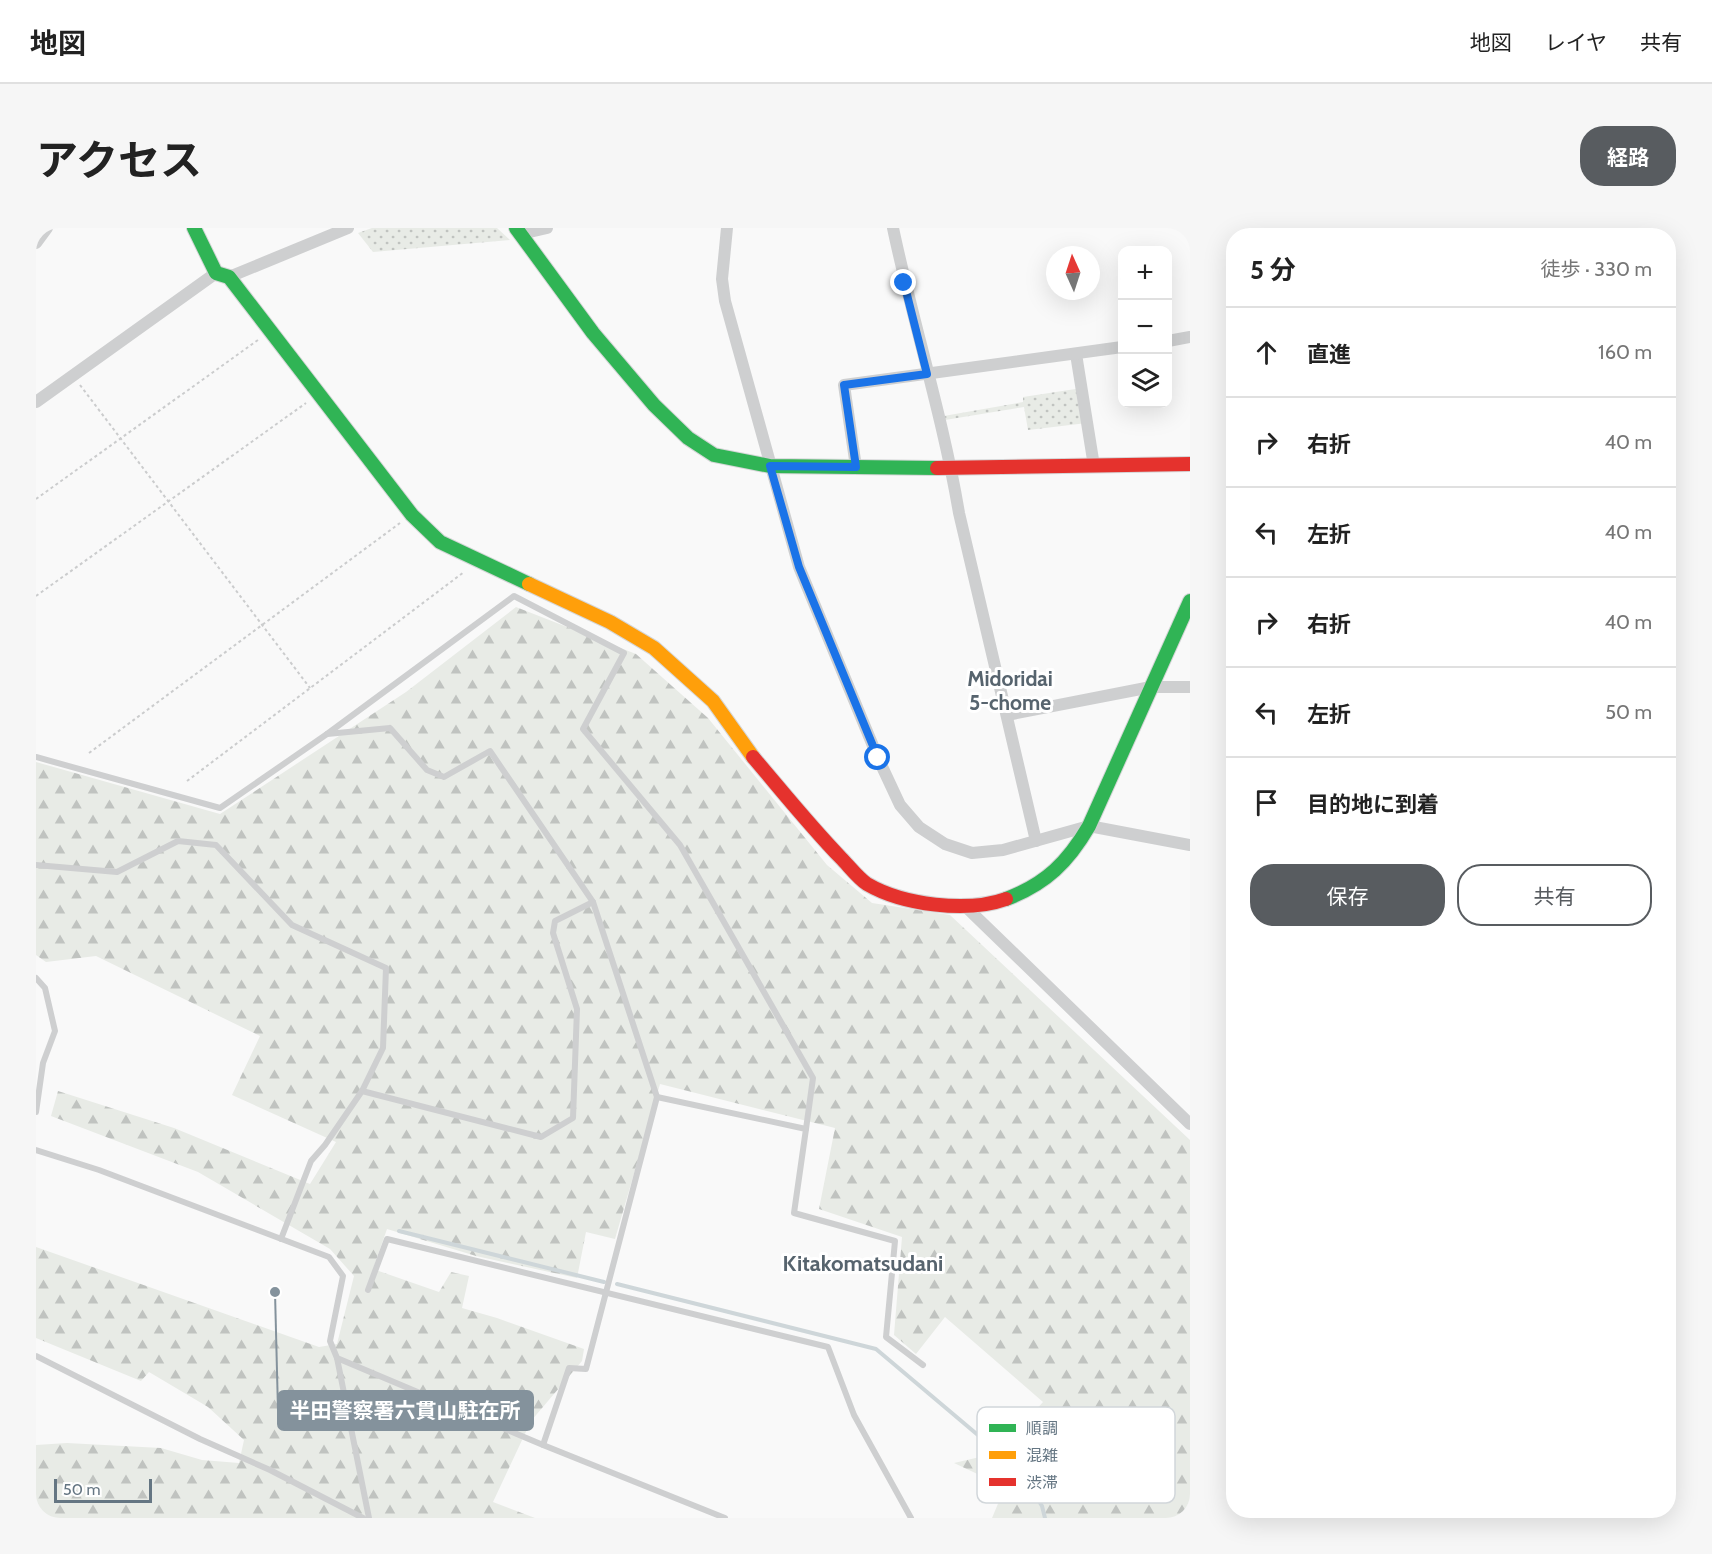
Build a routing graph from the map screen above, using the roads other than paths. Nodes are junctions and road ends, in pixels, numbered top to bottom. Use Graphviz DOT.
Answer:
graph roads {
  1 [pos="46,228"];
  2 [pos="194,228"];
  3 [pos="348,228"];
  4 [pos="547,228"];
  5 [pos="727,228"];
  6 [pos="893,228"];
  7 [pos="519,231"];
  8 [pos="36,243"];
  9 [pos="222,275"];
  10 [pos="1190,337"];
  11 [pos="1172,340"];
  12 [pos="1118,348"];
  13 [pos="1076,354"];
  14 [pos="927,374"];
  15 [pos="36,402"];
  16 [pos="1190,464"];
  17 [pos="770,466"];
  18 [pos="1094,466"];
  19 [pos="856,467"];
  20 [pos="951,468"];
  21 [pos="1190,601"];
  22 [pos="1151,687"];
  23 [pos="1190,687"];
  24 [pos="1007,715"];
  25 [pos="327,734"];
  26 [pos="36,757"];
  27 [pos="1089,826"];
  28 [pos="1036,841"];
  29 [pos="1190,844"];
  30 [pos="36,864"];
  31 [pos="593,902"];
  32 [pos="966,907"];
  33 [pos="36,978"];
  34 [pos="40,1063"];
  35 [pos="362,1091"];
  36 [pos="657,1097"];
  37 [pos="36,1112"];
  38 [pos="1190,1124"];
  39 [pos="806,1129"];
  40 [pos="36,1150"];
  41 [pos="281,1239"];
  42 [pos="368,1290"];
  43 [pos="605,1292"];
  44 [pos="36,1356"];
  45 [pos="337,1358"];
  46 [pos="923,1365"];
  47 [pos="543,1445"];
  48 [pos="363,1518"];
  49 [pos="369,1518"];
  50 [pos="725,1518"];
  51 [pos="910,1518"];
  1 -- 8 [label="street"];
  2 -- 9 [label="street"];
  3 -- 9 [label="street"];
  4 -- 7 [label="street"];
  5 -- 17 [label="street"];
  6 -- 14 [label="street"];
  7 -- 17 [label="street"];
  9 -- 15 [label="street"];
  9 -- 32 [label="street"];
  10 -- 11 [label="street"];
  12 -- 13 [label="street"];
  13 -- 14 [label="street"];
  13 -- 18 [label="street"];
  14 -- 19 [label="street"];
  14 -- 20 [label="street"];
  16 -- 18 [label="street"];
  17 -- 19 [label="street"];
  17 -- 28 [label="street"];
  18 -- 20 [label="street"];
  19 -- 20 [label="street"];
  20 -- 24 [label="street"];
  21 -- 22 [label="street"];
  22 -- 23 [label="street"];
  22 -- 24 [label="street"];
  22 -- 27 [label="street"];
  24 -- 28 [label="street"];
  25 -- 26 [label="lane"];
  25 -- 31 [label="lane"];
  25 -- 39 [label="lane"];
  27 -- 28 [label="street"];
  27 -- 29 [label="street"];
  27 -- 32 [label="street"];
  30 -- 35 [label="lane"];
  31 -- 35 [label="lane"];
  31 -- 36 [label="lane"];
  32 -- 38 [label="street"];
  33 -- 34 [label="lane"];
  34 -- 37 [label="lane"];
  35 -- 41 [label="lane"];
  36 -- 39 [label="lane"];
  36 -- 43 [label="lane"];
  39 -- 46 [label="lane"];
  40 -- 41 [label="lane"];
  41 -- 45 [label="lane"];
  42 -- 43 [label="lane"];
  43 -- 47 [label="lane"];
  43 -- 51 [label="lane"];
  44 -- 48 [label="lane"];
  45 -- 47 [label="lane"];
  45 -- 49 [label="lane"];
  47 -- 50 [label="lane"];
}
